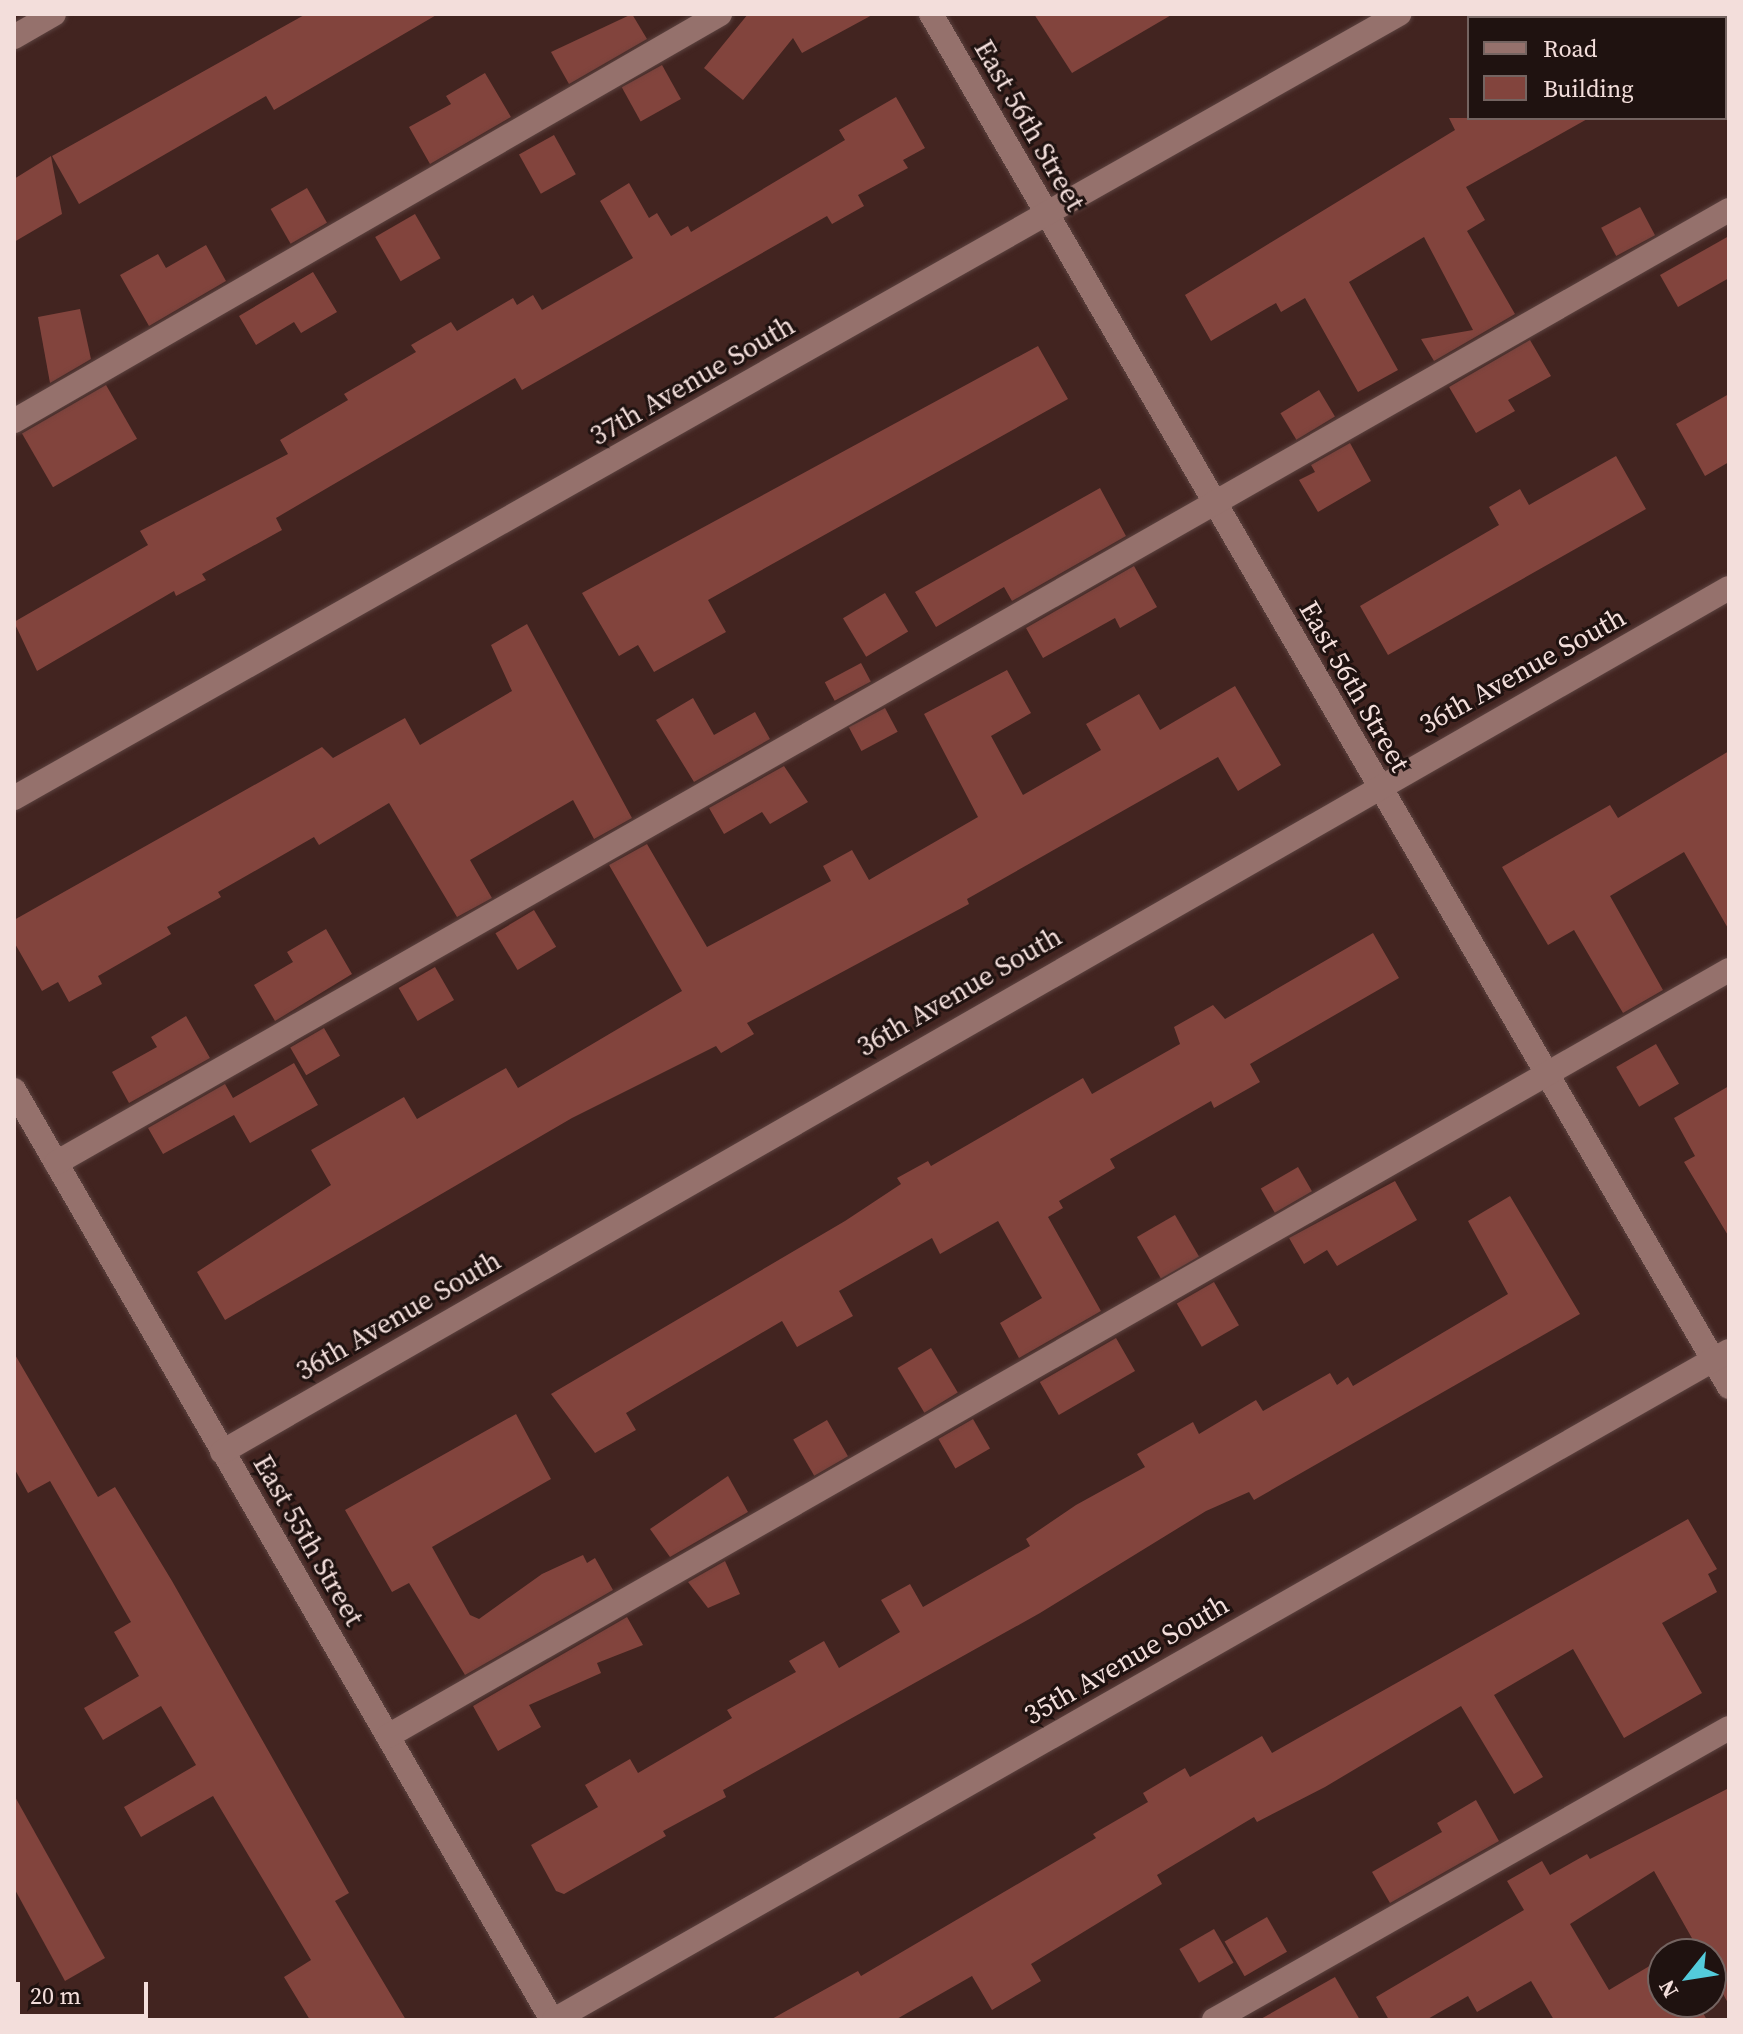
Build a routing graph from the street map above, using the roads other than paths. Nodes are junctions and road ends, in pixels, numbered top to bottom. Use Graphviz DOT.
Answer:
graph roads {
  1 [pos="54,14"];
  2 [pos="720,14"];
  3 [pos="931,14"];
  4 [pos="1399,14"];
  5 [pos="14,37"];
  6 [pos="1729,210"];
  7 [pos="1047,212"];
  8 [pos="14,421"];
  9 [pos="1215,499"];
  10 [pos="1729,588"];
  11 [pos="1377,785"];
  12 [pos="14,798"];
  13 [pos="1729,970"];
  14 [pos="1547,1073"];
  15 [pos="14,1090"];
  16 [pos="56,1163"];
  17 [pos="1721,1356"];
  18 [pos="1729,1387"];
  19 [pos="222,1452"];
  20 [pos="1729,1728"];
  21 [pos="388,1736"];
  22 [pos="553,2020"];
  23 [pos="1214,2020"];
  1 -- 5 [label="street"];
  2 -- 8 [label="street"];
  3 -- 7 [label="street, East 56th Street"];
  4 -- 7 [label="street, 37th Avenue South"];
  6 -- 9 [label="street"];
  7 -- 9 [label="street, East 56th Street"];
  7 -- 12 [label="street, 37th Avenue South"];
  9 -- 11 [label="street, East 56th Street"];
  9 -- 16 [label="street"];
  10 -- 11 [label="street, 36th Avenue South"];
  11 -- 14 [label="street, East 56th Street"];
  11 -- 19 [label="street, 36th Avenue South"];
  13 -- 14 [label="street"];
  14 -- 17 [label="street, East 56th Street"];
  14 -- 21 [label="street"];
  15 -- 16 [label="street, East 55th Street"];
  16 -- 19 [label="street, East 55th Street"];
  17 -- 18 [label="street, East 56th Street"];
  17 -- 22 [label="street, 35th Avenue South"];
  19 -- 21 [label="street, East 55th Street"];
  20 -- 23 [label="street"];
  21 -- 22 [label="street, East 55th Street"];
}
